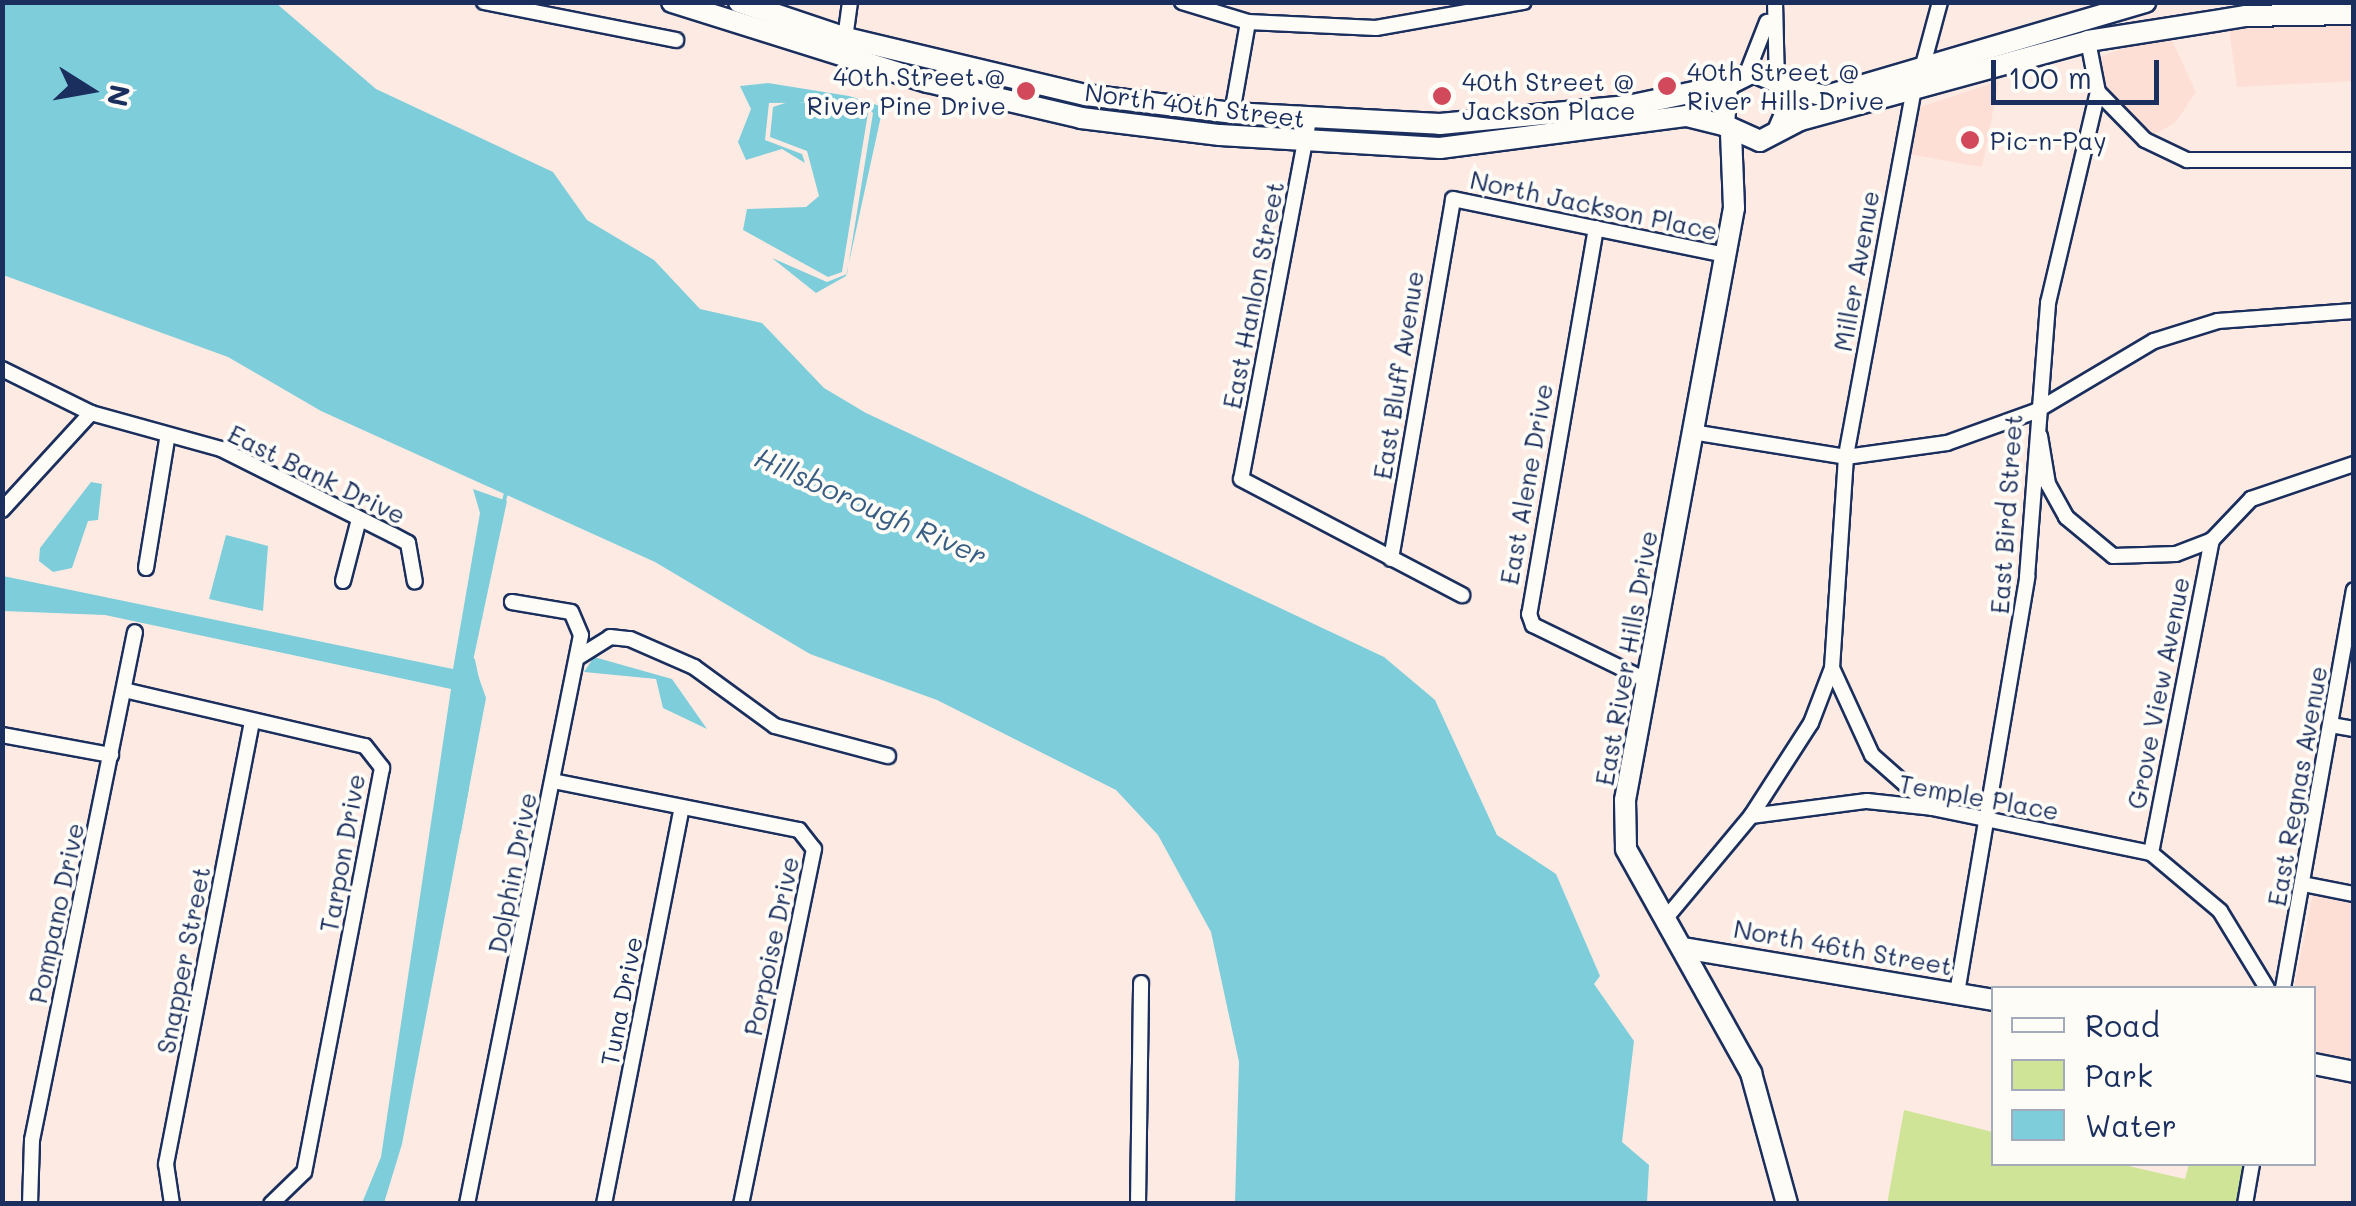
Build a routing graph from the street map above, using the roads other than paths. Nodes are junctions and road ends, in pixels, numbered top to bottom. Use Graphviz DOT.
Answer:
graph roads {
  1 [pos="484,2"];
  2 [pos="672,2"];
  3 [pos="739,2"];
  4 [pos="850,2"];
  5 [pos="1182,2"];
  6 [pos="1524,2"];
  7 [pos="1774,2"];
  8 [pos="1940,2"];
  9 [pos="2145,2"];
  10 [pos="2121,4"];
  11 [pos="2354,14"];
  12 [pos="1248,22"];
  13 [pos="676,40"];
  14 [pos="2088,41"];
  15 [pos="843,48"];
  16 [pos="1923,65"];
  17 [pos="1747,73"];
  18 [pos="1779,84"];
  19 [pos="1726,86"];
  20 [pos="2098,92"];
  21 [pos="1913,94"];
  22 [pos="1086,95"];
  23 [pos="1232,114"];
  24 [pos="1081,118"];
  25 [pos="1309,120"];
  26 [pos="1728,129"];
  27 [pos="1772,135"];
  28 [pos="1304,143"];
  29 [pos="2354,160"];
  30 [pos="1453,199"];
  31 [pos="1734,208"];
  32 [pos="1596,228"];
  33 [pos="1725,255"];
  34 [pos="2354,311"];
  35 [pos="2,369"];
  36 [pos="2036,411"];
  37 [pos="91,413"];
  38 [pos="1692,432"];
  39 [pos="167,440"];
  40 [pos="1846,457"];
  41 [pos="2354,464"];
  42 [pos="2,510"];
  43 [pos="359,519"];
  44 [pos="2212,540"];
  45 [pos="1391,560"];
  46 [pos="146,568"];
  47 [pos="342,580"];
  48 [pos="416,581"];
  49 [pos="2354,590"];
  50 [pos="1462,595"];
  51 [pos="512,602"];
  52 [pos="135,632"];
  53 [pos="577,658"];
  54 [pos="1832,668"];
  55 [pos="1646,680"];
  56 [pos="124,690"];
  57 [pos="251,725"];
  58 [pos="2331,725"];
  59 [pos="2354,729"];
  60 [pos="2,735"];
  61 [pos="111,755"];
  62 [pos="888,756"];
  63 [pos="553,781"];
  64 [pos="682,808"];
  65 [pos="1932,808"];
  66 [pos="1751,816"];
  67 [pos="1990,826"];
  68 [pos="2151,854"];
  69 [pos="2302,884"];
  70 [pos="2354,894"];
  71 [pos="1666,918"];
  72 [pos="1683,948"];
  73 [pos="1141,983"];
  74 [pos="2266,986"];
  75 [pos="2284,986"];
  76 [pos="1957,992"];
  77 [pos="1991,999"];
  78 [pos="2316,1064"];
  79 [pos="2354,1072"];
  80 [pos="2252,1166"];
  81 [pos="30,1204"];
  82 [pos="172,1204"];
  83 [pos="272,1204"];
  84 [pos="467,1204"];
  85 [pos="604,1204"];
  86 [pos="741,1204"];
  87 [pos="1138,1204"];
  88 [pos="1787,1204"];
  89 [pos="2245,1204"];
  1 -- 13 [label="street"];
  2 -- 15 [label="main road, North 40th Street"];
  3 -- 15 [label="main road, North 40th Street"];
  4 -- 15 [label="street"];
  5 -- 12 [label="street"];
  6 -- 12 [label="street"];
  7 -- 17 [label="street"];
  7 -- 18 [label="street"];
  8 -- 16 [label="street"];
  9 -- 10 [label="main road"];
  10 -- 16 [label="main road"];
  11 -- 14 [label="main road"];
  12 -- 23 [label="street"];
  14 -- 20 [label="street, East Bird Street"];
  14 -- 21 [label="main road"];
  15 -- 22 [label="main road, North 40th Street"];
  15 -- 24 [label="main road, North 40th Street"];
  16 -- 18 [label="main road"];
  17 -- 18 [label="main road"];
  17 -- 19 [label="main road"];
  18 -- 27 [label="main road"];
  19 -- 25 [label="main road, North 40th Street"];
  19 -- 26 [label="main road"];
  20 -- 29 [label="street"];
  20 -- 36 [label="street, East Bird Street"];
  21 -- 27 [label="main road"];
  21 -- 40 [label="street, Miller Avenue"];
  22 -- 23 [label="main road, North 40th Street"];
  22 -- 24 [label="main road"];
  23 -- 25 [label="main road, North 40th Street"];
  24 -- 28 [label="main road, North 40th Street"];
  25 -- 28 [label="street, East Hanlon Street"];
  26 -- 27 [label="main road"];
  26 -- 28 [label="main road, North 40th Street"];
  26 -- 31 [label="main road, East River Hills Drive"];
  27 -- 31 [label="main road, East River Hills Drive"];
  28 -- 45 [label="street, East Hanlon Street"];
  30 -- 32 [label="street, North Jackson Place"];
  30 -- 45 [label="street, East Bluff Avenue"];
  31 -- 33 [label="main road, East River Hills Drive"];
  32 -- 33 [label="street, North Jackson Place"];
  32 -- 55 [label="street, East Alene Drive"];
  33 -- 38 [label="main road, East River Hills Drive"];
  34 -- 36 [label="street"];
  35 -- 37 [label="street, East Bank Drive"];
  36 -- 40 [label="street"];
  36 -- 44 [label="street"];
  36 -- 67 [label="street, East Bird Street"];
  37 -- 39 [label="street, East Bank Drive"];
  37 -- 42 [label="street"];
  38 -- 40 [label="street"];
  38 -- 55 [label="main road, East River Hills Drive"];
  39 -- 43 [label="street, East Bank Drive"];
  39 -- 46 [label="street"];
  40 -- 54 [label="street, Miller Avenue"];
  41 -- 44 [label="street"];
  43 -- 47 [label="street"];
  43 -- 48 [label="street, East Bank Drive"];
  44 -- 68 [label="street, Grove View Avenue"];
  45 -- 50 [label="street"];
  49 -- 58 [label="street, East Regnas Avenue"];
  51 -- 53 [label="street, Dolphin Drive"];
  52 -- 56 [label="street, Pompano Drive"];
  53 -- 62 [label="street"];
  53 -- 63 [label="street, Dolphin Drive"];
  54 -- 65 [label="street"];
  54 -- 66 [label="street"];
  55 -- 71 [label="main road, East River Hills Drive"];
  56 -- 57 [label="street, Tarpon Drive"];
  56 -- 61 [label="street, Pompano Drive"];
  57 -- 82 [label="street, Snapper Street"];
  57 -- 83 [label="street, Tarpon Drive"];
  58 -- 59 [label="street"];
  58 -- 69 [label="street, East Regnas Avenue"];
  60 -- 61 [label="street"];
  61 -- 81 [label="street, Pompano Drive"];
  63 -- 64 [label="street, Porpoise Drive"];
  63 -- 84 [label="street, Dolphin Drive"];
  64 -- 85 [label="street, Tuna Drive"];
  64 -- 86 [label="street, Porpoise Drive"];
  65 -- 66 [label="street, Temple Place"];
  65 -- 67 [label="street, Temple Place"];
  66 -- 71 [label="street"];
  67 -- 68 [label="street, Temple Place"];
  67 -- 76 [label="street, East Bird Street"];
  68 -- 74 [label="street, Temple Place"];
  69 -- 70 [label="street"];
  69 -- 75 [label="street, East Regnas Avenue"];
  71 -- 72 [label="main road, East River Hills Drive"];
  72 -- 76 [label="main road, North 46th Street"];
  72 -- 88 [label="main road, East River Hills Drive"];
  73 -- 87 [label="street"];
  76 -- 77 [label="main road, North 46th Street"];
  78 -- 79 [label="main road"];
  80 -- 89 [label="street"];
}
